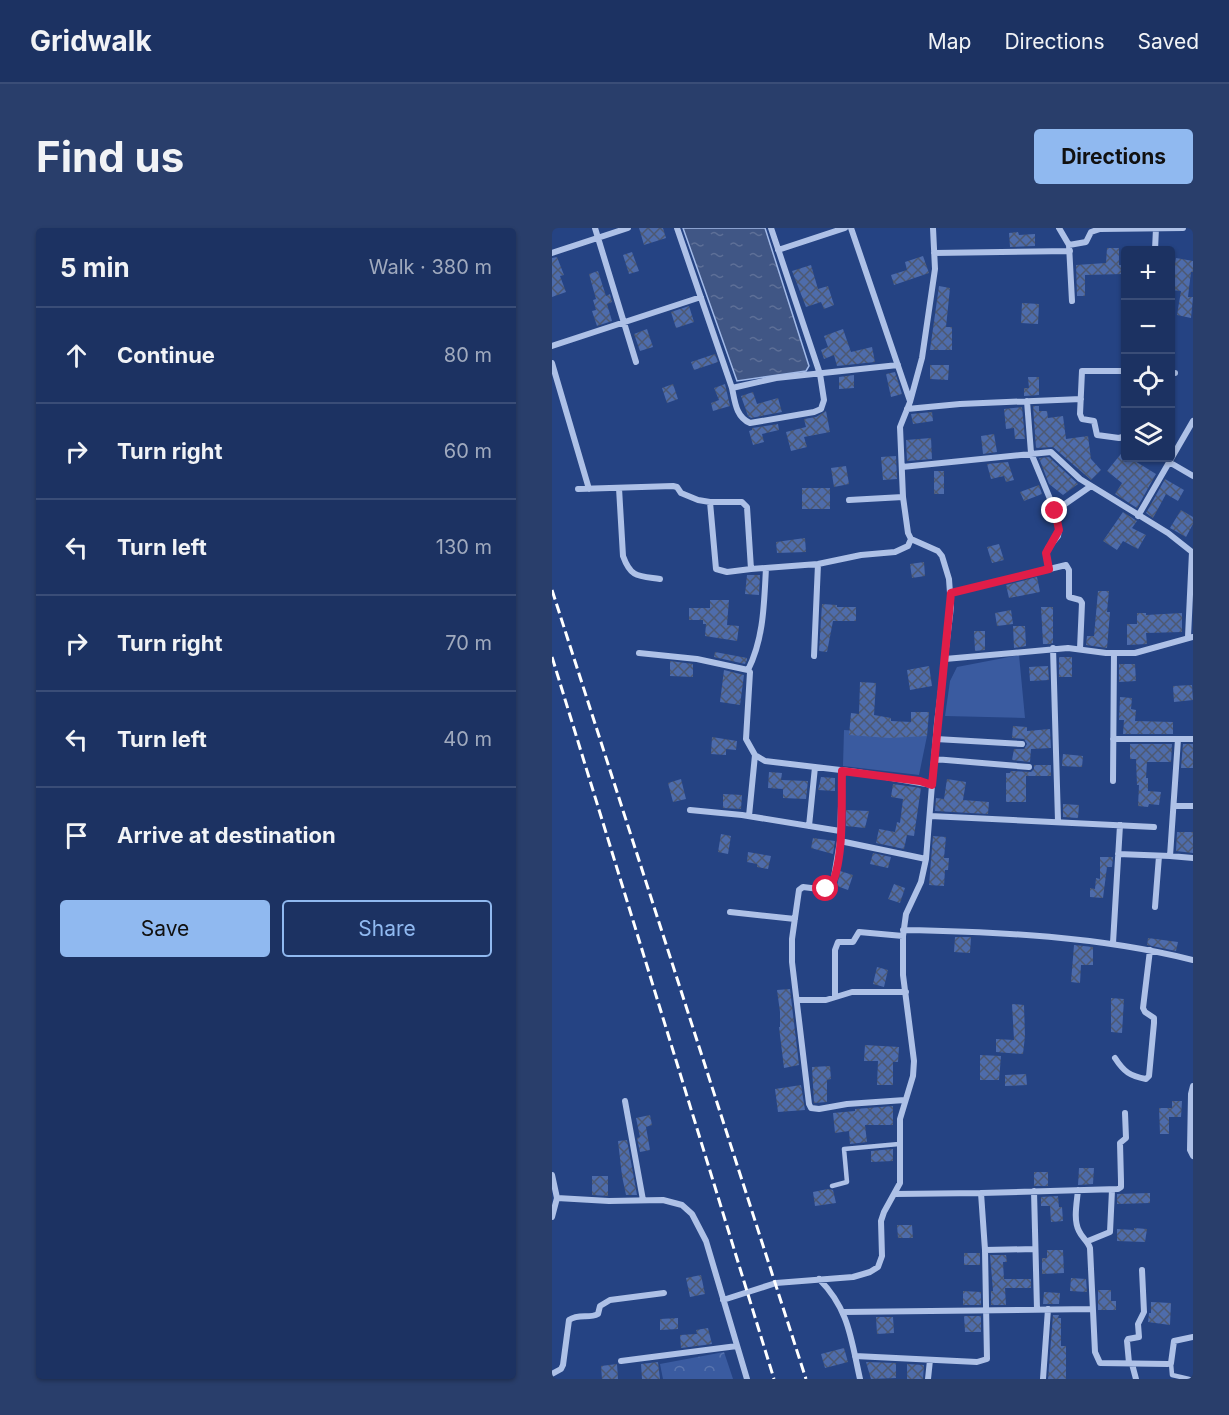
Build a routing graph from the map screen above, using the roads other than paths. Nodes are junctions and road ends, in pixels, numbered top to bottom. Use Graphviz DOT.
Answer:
graph roads {
  1 [pos="595,228"];
  2 [pos="628,228"];
  3 [pos="677,228"];
  4 [pos="771,228"];
  5 [pos="844,228"];
  6 [pos="851,228"];
  7 [pos="933,228"];
  8 [pos="1059,228"];
  9 [pos="1156,228"];
  10 [pos="1183,228"];
  11 [pos="598,237"];
  12 [pos="1155,246"];
  13 [pos="1069,248"];
  14 [pos="778,250"];
  15 [pos="552,253"];
  16 [pos="934,253"];
  17 [pos="701,297"];
  18 [pos="1071,301"];
  19 [pos="623,321"];
  20 [pos="552,346"];
  21 [pos="636,362"];
  22 [pos="552,363"];
  23 [pos="898,365"];
  24 [pos="1121,371"];
  25 [pos="820,374"];
  26 [pos="732,388"];
  27 [pos="1081,399"];
  28 [pos="1027,401"];
  29 [pos="910,402"];
  30 [pos="907,409"];
  31 [pos="1193,421"];
  32 [pos="1121,437"];
  33 [pos="1175,452"];
  34 [pos="1031,453"];
  35 [pos="1169,462"];
  36 [pos="902,467"];
  37 [pos="1193,476"];
  38 [pos="1091,486"];
  39 [pos="578,489"];
  40 [pos="589,489"];
  41 [pos="619,489"];
  42 [pos="903,497"];
  43 [pos="849,500"];
  44 [pos="710,502"];
  45 [pos="1055,511"];
  46 [pos="1138,516"];
  47 [pos="911,539"];
  48 [pos="818,564"];
  49 [pos="766,568"];
  50 [pos="751,569"];
  51 [pos="1049,569"];
  52 [pos="660,579"];
  53 [pos="951,593"];
  54 [pos="1190,637"];
  55 [pos="1053,648"];
  56 [pos="1080,649"];
  57 [pos="639,653"];
  58 [pos="1114,653"];
  59 [pos="814,656"];
  60 [pos="945,658"];
  61 [pos="748,670"];
  62 [pos="936,739"];
  63 [pos="1113,739"];
  64 [pos="1178,739"];
  65 [pos="1193,739"];
  66 [pos="1022,744"];
  67 [pos="755,755"];
  68 [pos="934,759"];
  69 [pos="815,767"];
  70 [pos="1029,767"];
  71 [pos="842,771"];
  72 [pos="1113,781"];
  73 [pos="932,785"];
  74 [pos="1174,806"];
  75 [pos="1193,806"];
  76 [pos="690,810"];
  77 [pos="749,816"];
  78 [pos="930,816"];
  79 [pos="1058,821"];
  80 [pos="1120,825"];
  81 [pos="809,826"];
  82 [pos="1154,827"];
  83 [pos="840,831"];
  84 [pos="840,841"];
  85 [pos="1118,854"];
  86 [pos="1159,856"];
  87 [pos="1170,856"];
  88 [pos="1193,858"];
  89 [pos="926,859"];
  90 [pos="1155,907"];
  91 [pos="730,912"];
  92 [pos="795,919"];
  93 [pos="903,933"];
  94 [pos="1113,943"];
  95 [pos="1150,950"];
  96 [pos="1193,960"];
  97 [pos="906,992"];
  98 [pos="835,997"];
  99 [pos="797,1000"];
  100 [pos="1115,1058"];
  101 [pos="1193,1086"];
  102 [pos="905,1100"];
  103 [pos="625,1101"];
  104 [pos="1125,1113"];
  105 [pos="899,1144"];
  106 [pos="1193,1156"];
  107 [pos="552,1175"];
  108 [pos="832,1186"];
  109 [pos="1078,1190"];
  110 [pos="1112,1190"];
  111 [pos="1034,1191"];
  112 [pos="895,1194"];
  113 [pos="981,1194"];
  114 [pos="557,1198"];
  115 [pos="643,1200"];
  116 [pos="552,1217"];
  117 [pos="1088,1241"];
  118 [pos="1035,1249"];
  119 [pos="985,1250"];
  120 [pos="1142,1270"];
  121 [pos="819,1279"];
  122 [pos="664,1293"];
  123 [pos="723,1300"];
  124 [pos="1036,1309"];
  125 [pos="1048,1309"];
  126 [pos="1092,1309"];
  127 [pos="986,1310"];
  128 [pos="843,1312"];
  129 [pos="1193,1337"];
  130 [pos="737,1346"];
  131 [pos="855,1356"];
  132 [pos="930,1360"];
  133 [pos="621,1361"];
  134 [pos="1171,1363"];
  135 [pos="1131,1364"];
  136 [pos="552,1374"];
  137 [pos="747,1379"];
  138 [pos="860,1379"];
  139 [pos="928,1379"];
  140 [pos="1043,1379"];
  141 [pos="1136,1379"];
  142 [pos="1189,1379"];
  1 -- 11 [label="street"];
  2 -- 11 [label="street"];
  3 -- 17 [label="street"];
  4 -- 14 [label="street"];
  5 -- 14 [label="street"];
  6 -- 23 [label="street"];
  7 -- 16 [label="street"];
  8 -- 13 [label="street"];
  9 -- 10 [label="street"];
  9 -- 12 [label="street"];
  9 -- 13 [label="street"];
  11 -- 15 [label="street"];
  11 -- 19 [label="street"];
  13 -- 16 [label="street"];
  13 -- 18 [label="street"];
  14 -- 25 [label="street"];
  16 -- 29 [label="street"];
  17 -- 19 [label="street"];
  17 -- 26 [label="street"];
  19 -- 20 [label="street"];
  19 -- 21 [label="street"];
  22 -- 40 [label="street"];
  23 -- 25 [label="street"];
  23 -- 29 [label="street"];
  24 -- 27 [label="street"];
  25 -- 26 [label="street"];
  25 -- 26 [label="street"];
  27 -- 28 [label="street"];
  27 -- 32 [label="street"];
  28 -- 30 [label="street"];
  28 -- 34 [label="street"];
  29 -- 30 [label="street"];
  30 -- 36 [label="street"];
  31 -- 33 [label="street"];
  34 -- 36 [label="street"];
  34 -- 38 [label="street"];
  34 -- 45 [label="street"];
  35 -- 37 [label="street"];
  35 -- 46 [label="street"];
  36 -- 42 [label="street"];
  38 -- 45 [label="street"];
  38 -- 46 [label="street"];
  39 -- 40 [label="street"];
  40 -- 41 [label="street"];
  41 -- 44 [label="street"];
  41 -- 52 [label="street"];
  42 -- 43 [label="street"];
  42 -- 47 [label="street"];
  44 -- 50 [label="street"];
  44 -- 50 [label="street"];
  45 -- 51 [label="street"];
  46 -- 54 [label="street"];
  47 -- 48 [label="street"];
  47 -- 53 [label="street"];
  48 -- 49 [label="street"];
  48 -- 59 [label="street"];
  49 -- 50 [label="street"];
  49 -- 61 [label="street"];
  51 -- 53 [label="street"];
  51 -- 56 [label="street"];
  53 -- 60 [label="street"];
  54 -- 58 [label="street"];
  55 -- 56 [label="street"];
  55 -- 60 [label="street"];
  55 -- 79 [label="street"];
  56 -- 58 [label="street"];
  57 -- 61 [label="street"];
  58 -- 63 [label="street"];
  60 -- 62 [label="street"];
  61 -- 67 [label="street"];
  62 -- 66 [label="street"];
  62 -- 68 [label="street"];
  63 -- 64 [label="street"];
  63 -- 72 [label="street"];
  64 -- 65 [label="street"];
  64 -- 74 [label="street"];
  67 -- 69 [label="street"];
  67 -- 77 [label="street"];
  68 -- 70 [label="street"];
  68 -- 73 [label="street"];
  69 -- 71 [label="street"];
  69 -- 81 [label="street"];
  71 -- 73 [label="street"];
  71 -- 83 [label="street"];
  73 -- 78 [label="street"];
  74 -- 75 [label="street"];
  74 -- 87 [label="street"];
  76 -- 77 [label="street"];
  77 -- 81 [label="street"];
  78 -- 79 [label="street"];
  78 -- 89 [label="street"];
  79 -- 80 [label="street"];
  80 -- 82 [label="street"];
  80 -- 85 [label="street"];
  81 -- 83 [label="street"];
  83 -- 84 [label="street"];
  84 -- 89 [label="street"];
  84 -- 92 [label="street"];
  85 -- 86 [label="street"];
  85 -- 94 [label="street"];
  86 -- 87 [label="street"];
  86 -- 90 [label="street"];
  87 -- 88 [label="street"];
  89 -- 93 [label="street"];
  91 -- 92 [label="street"];
  92 -- 99 [label="street"];
  93 -- 94 [label="street"];
  93 -- 97 [label="street"];
  93 -- 98 [label="street"];
  94 -- 95 [label="street"];
  95 -- 96 [label="street"];
  95 -- 100 [label="street"];
  97 -- 98 [label="street"];
  97 -- 102 [label="street"];
  98 -- 99 [label="street"];
  99 -- 102 [label="street"];
  101 -- 106 [label="street"];
  102 -- 105 [label="street"];
  103 -- 115 [label="street"];
  104 -- 110 [label="street"];
  105 -- 108 [label="lane"];
  105 -- 112 [label="street"];
  107 -- 114 [label="street"];
  109 -- 110 [label="street"];
  109 -- 111 [label="street"];
  109 -- 117 [label="street"];
  110 -- 117 [label="street"];
  111 -- 113 [label="street"];
  111 -- 118 [label="street"];
  112 -- 113 [label="street"];
  112 -- 121 [label="street"];
  113 -- 119 [label="street"];
  114 -- 115 [label="street"];
  114 -- 116 [label="street"];
  115 -- 123 [label="street"];
  117 -- 126 [label="street"];
  118 -- 119 [label="street"];
  118 -- 124 [label="street"];
  119 -- 127 [label="street"];
  120 -- 135 [label="street"];
  121 -- 123 [label="street"];
  121 -- 128 [label="street"];
  122 -- 136 [label="street"];
  123 -- 130 [label="street"];
  124 -- 125 [label="street"];
  124 -- 127 [label="street"];
  125 -- 126 [label="street"];
  125 -- 140 [label="street"];
  126 -- 135 [label="street"];
  127 -- 128 [label="street"];
  127 -- 132 [label="street"];
  128 -- 131 [label="street"];
  129 -- 134 [label="street"];
  130 -- 133 [label="street"];
  130 -- 137 [label="street"];
  131 -- 132 [label="street"];
  131 -- 138 [label="street"];
  132 -- 139 [label="street"];
  134 -- 135 [label="street"];
  134 -- 142 [label="lane"];
  135 -- 141 [label="street"];
}
